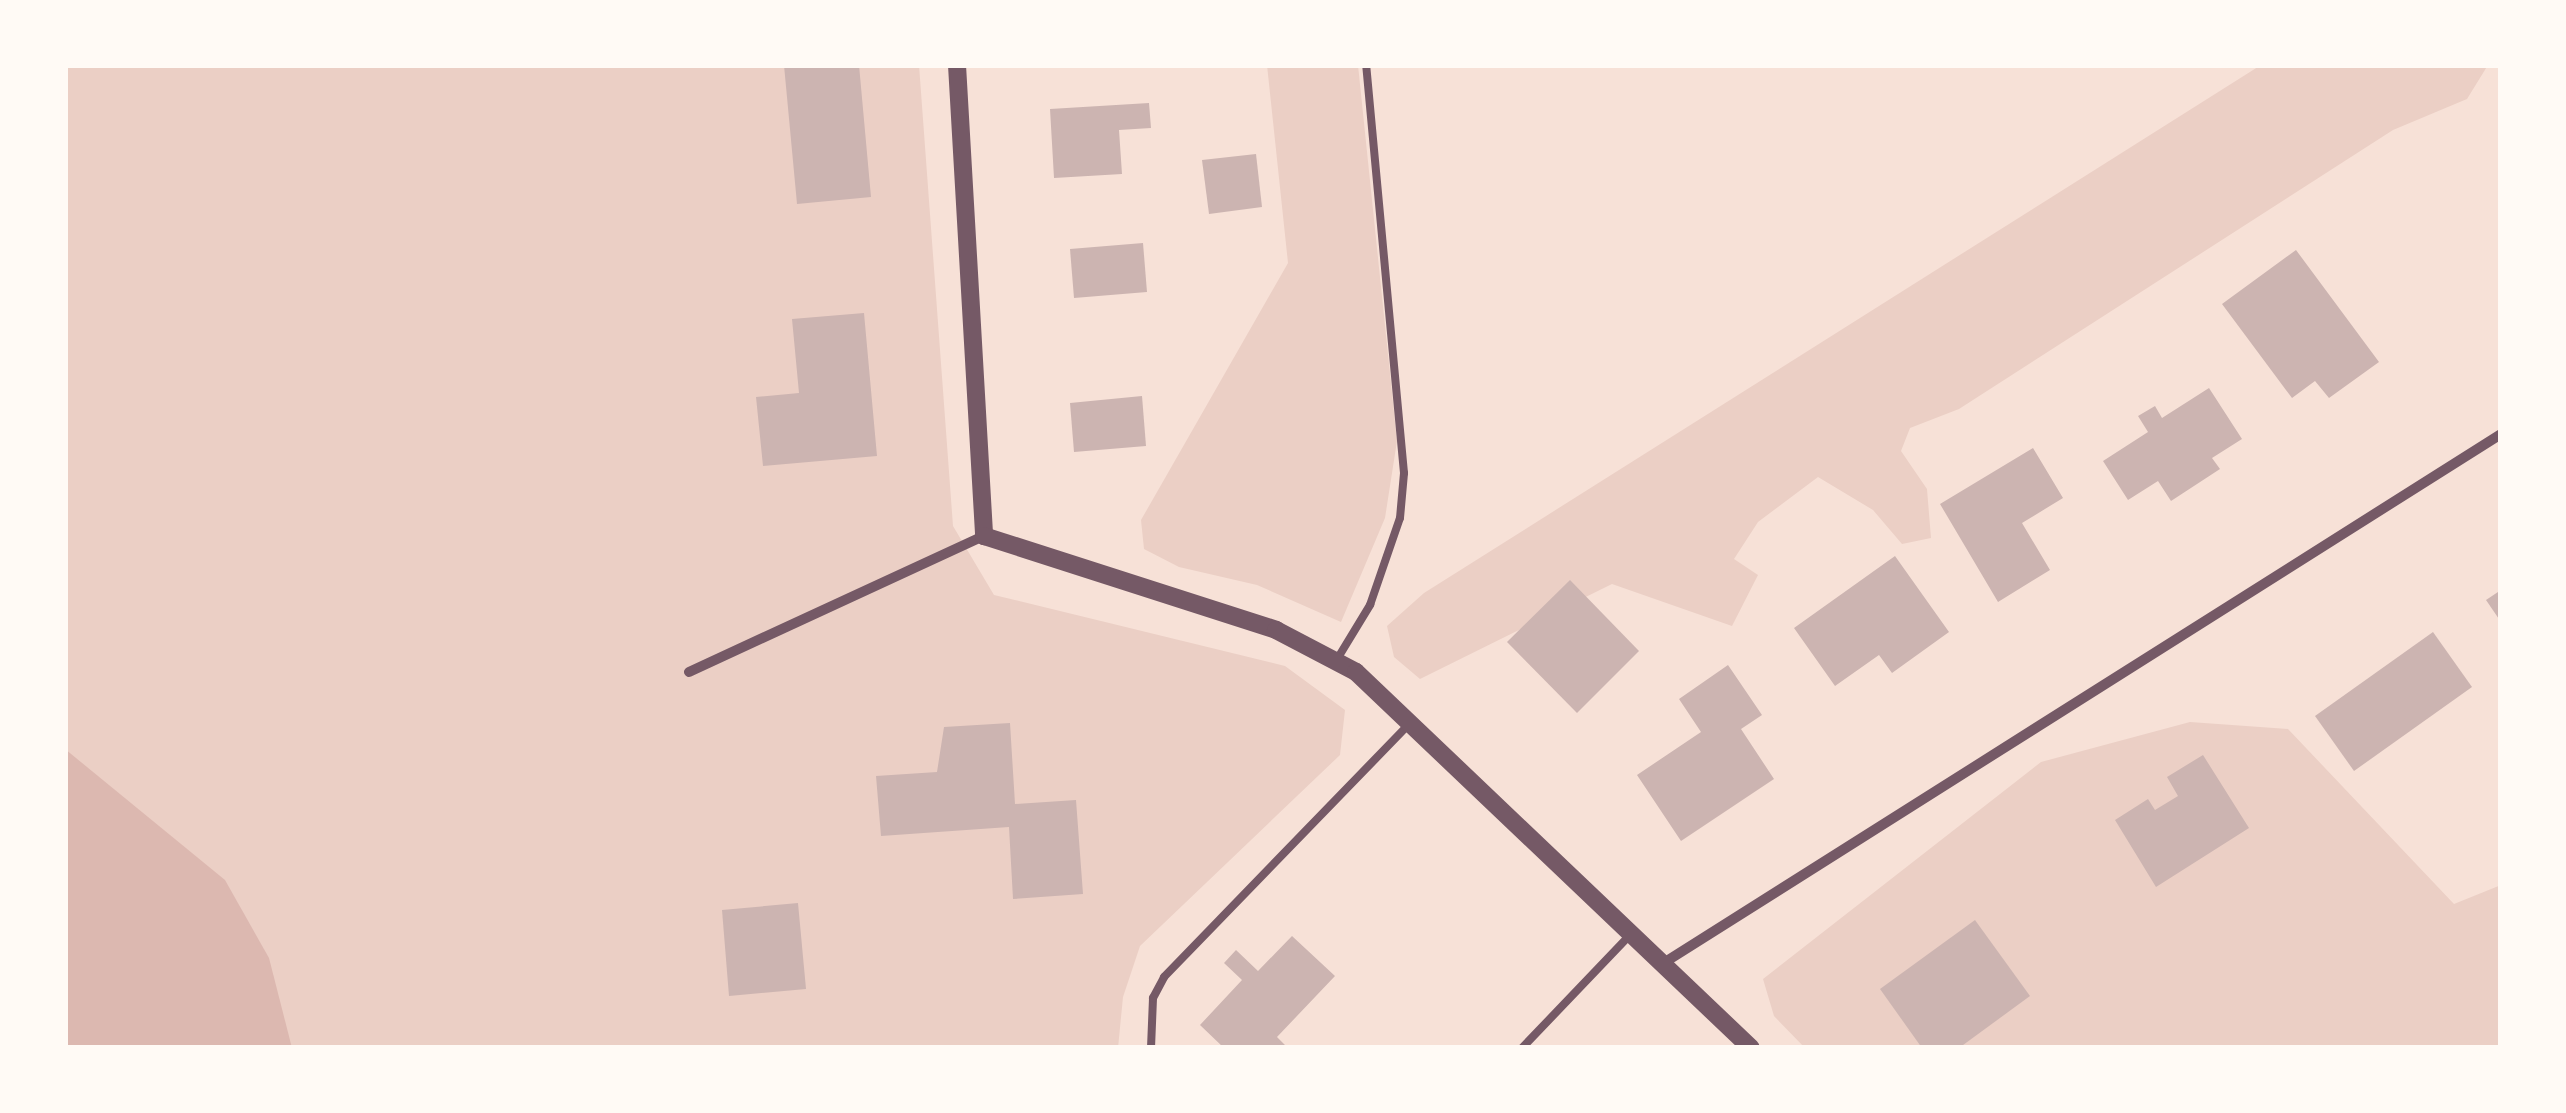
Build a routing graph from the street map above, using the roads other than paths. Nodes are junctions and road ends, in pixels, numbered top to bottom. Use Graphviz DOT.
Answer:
graph roads {
  1 [pos="957,65"];
  2 [pos="1366,65"];
  3 [pos="2501,434"];
  4 [pos="984,536"];
  5 [pos="1336,662"];
  6 [pos="689,672"];
  7 [pos="1410,722"];
  8 [pos="1631,934"];
  9 [pos="1662,964"];
  10 [pos="1152,1048"];
  11 [pos="1522,1048"];
  12 [pos="1750,1048"];
  1 -- 4 [label="street"];
  2 -- 5 [label="lane"];
  3 -- 9 [label="street"];
  4 -- 5 [label="street"];
  4 -- 6 [label="street"];
  5 -- 7 [label="street"];
  7 -- 8 [label="street"];
  7 -- 10 [label="lane"];
  8 -- 9 [label="street"];
  8 -- 11 [label="lane"];
  9 -- 12 [label="street"];
}
